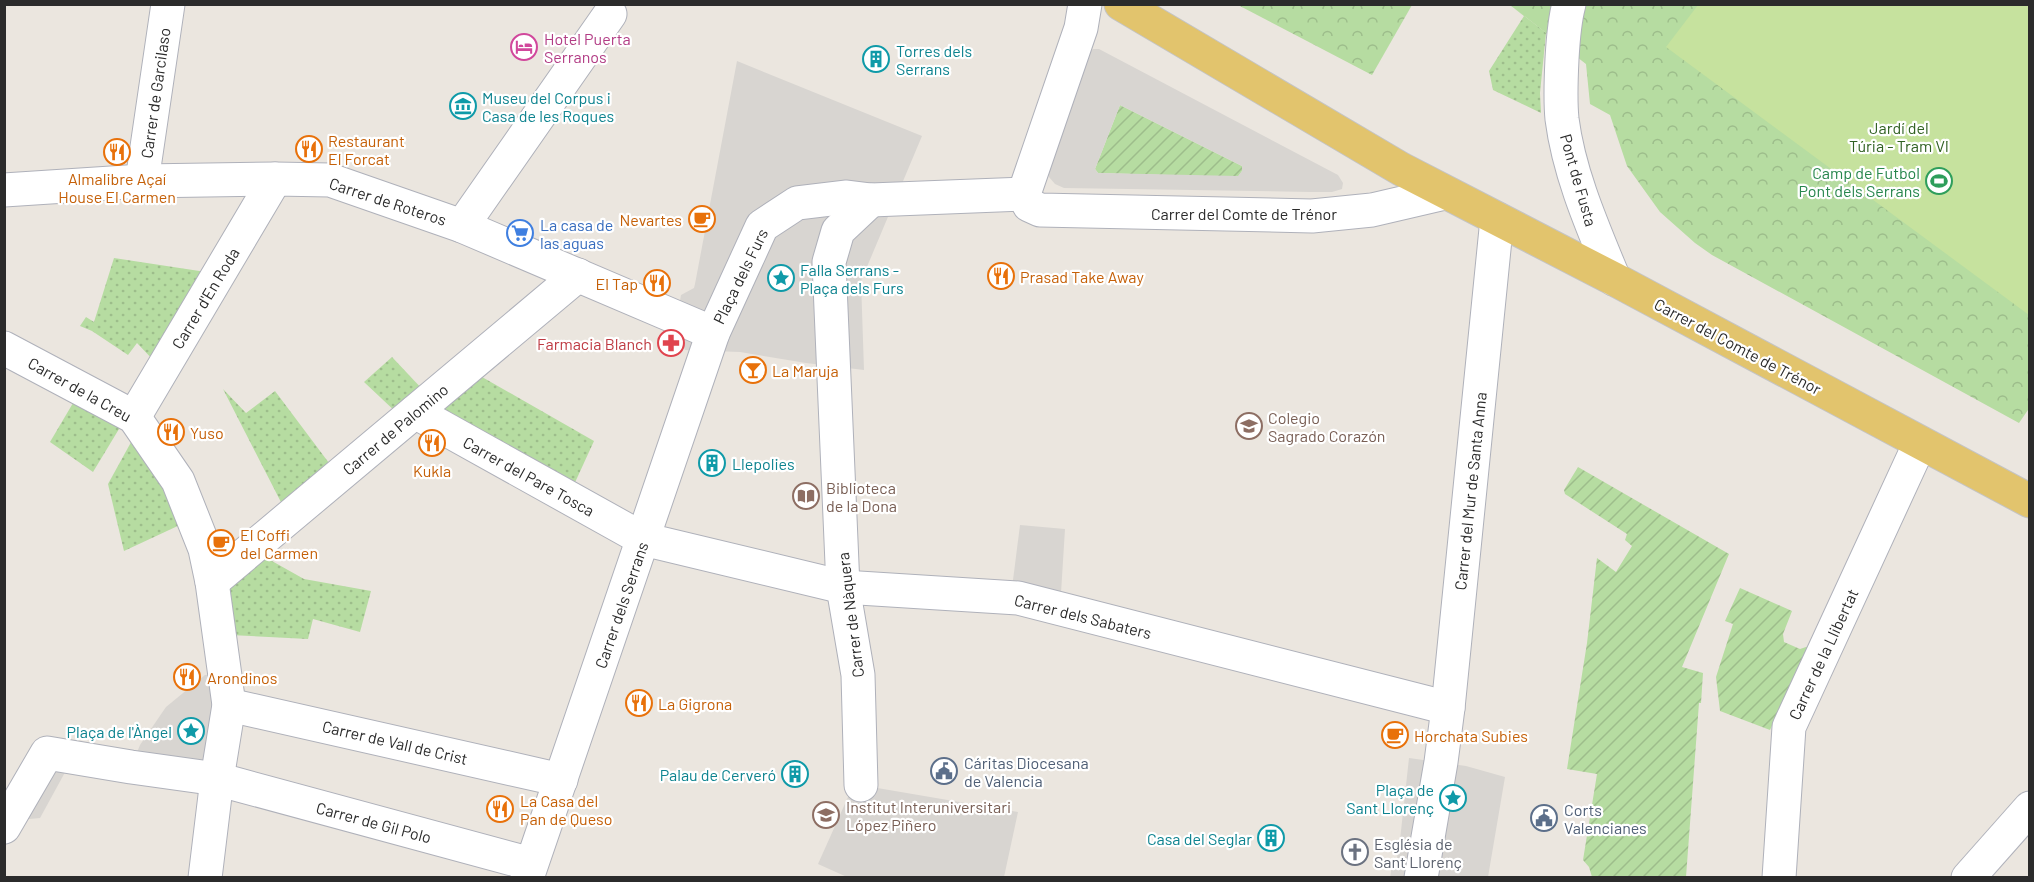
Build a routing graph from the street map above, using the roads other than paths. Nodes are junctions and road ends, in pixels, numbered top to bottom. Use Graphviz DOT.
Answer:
graph roads {
  1 [pos="168,4"];
  2 [pos="1085,4"];
  3 [pos="1121,4"];
  4 [pos="1569,4"];
  5 [pos="610,14"];
  6 [pos="275,179"];
  7 [pos="142,181"];
  8 [pos="4,190"];
  9 [pos="1445,192"];
  10 [pos="871,200"];
  11 [pos="1032,202"];
  12 [pos="1497,219"];
  13 [pos="462,226"];
  14 [pos="578,275"];
  15 [pos="1614,279"];
  16 [pos="713,333"];
  17 [pos="4,348"];
  18 [pos="415,412"];
  19 [pos="134,417"];
  20 [pos="1920,443"];
  21 [pos="2030,501"];
  22 [pos="643,539"];
  23 [pos="212,582"];
  24 [pos="843,587"];
  25 [pos="227,689"];
  26 [pos="1448,708"];
  27 [pos="217,779"];
  28 [pos="561,780"];
  29 [pos="861,784"];
  30 [pos="2030,808"];
  31 [pos="4,826"];
  32 [pos="529,871"];
  33 [pos="206,878"];
  34 [pos="1420,878"];
  35 [pos="1779,878"];
  36 [pos="1968,878"];
  1 -- 7 [label="street, Carrer de Garcilaso"];
  2 -- 11 [label="street"];
  3 -- 9 [label="main road, Carrer del Comte de Trénor"];
  4 -- 15 [label="street, Pont de Fusta"];
  5 -- 13 [label="street"];
  6 -- 7 [label="street, Carrer de Roteros"];
  6 -- 13 [label="street, Carrer de Roteros"];
  6 -- 19 [label="street, Carrer d'En Roda"];
  7 -- 8 [label="street, Carrer de Roteros"];
  9 -- 11 [label="street, Carrer del Comte de Trénor"];
  9 -- 12 [label="main road, Carrer del Comte de Trénor"];
  10 -- 11 [label="street, Carrer del Comte de Trénor"];
  10 -- 16 [label="street, Plaça dels Furs"];
  10 -- 24 [label="street, Carrer de Nàquera"];
  12 -- 15 [label="main road, Carrer del Comte de Trénor"];
  12 -- 26 [label="street, Carrer del Mur de Santa Anna"];
  13 -- 14 [label="street, Carrer de Roteros"];
  14 -- 16 [label="street, Carrer de Roteros"];
  14 -- 18 [label="street, Carrer de Palomino"];
  15 -- 20 [label="main road, Carrer del Comte de Trénor"];
  16 -- 22 [label="street, Carrer dels Serrans"];
  17 -- 19 [label="street, Carrer de la Creu"];
  18 -- 22 [label="street, Carrer del Pare Tosca"];
  18 -- 23 [label="street, Carrer de Palomino"];
  19 -- 23 [label="street, Carrer de la Creu"];
  20 -- 21 [label="main road, Carrer del Comte de Trénor"];
  20 -- 35 [label="street, Carrer de la Llibertat"];
  22 -- 24 [label="street, Carrer dels Sabaters"];
  22 -- 28 [label="street, Carrer dels Serrans"];
  23 -- 25 [label="street, Carrer de la Creu"];
  24 -- 26 [label="street, Carrer dels Sabaters"];
  24 -- 29 [label="street, Carrer de Nàquera"];
  25 -- 27 [label="street"];
  25 -- 28 [label="street, Carrer de Vall de Crist"];
  26 -- 34 [label="street, Carrer del Mur de Santa Anna"];
  27 -- 31 [label="street"];
  27 -- 32 [label="street, Carrer de Gil Polo"];
  27 -- 33 [label="street"];
  28 -- 32 [label="street, Carrer dels Serrans"];
  30 -- 36 [label="street"];
}
